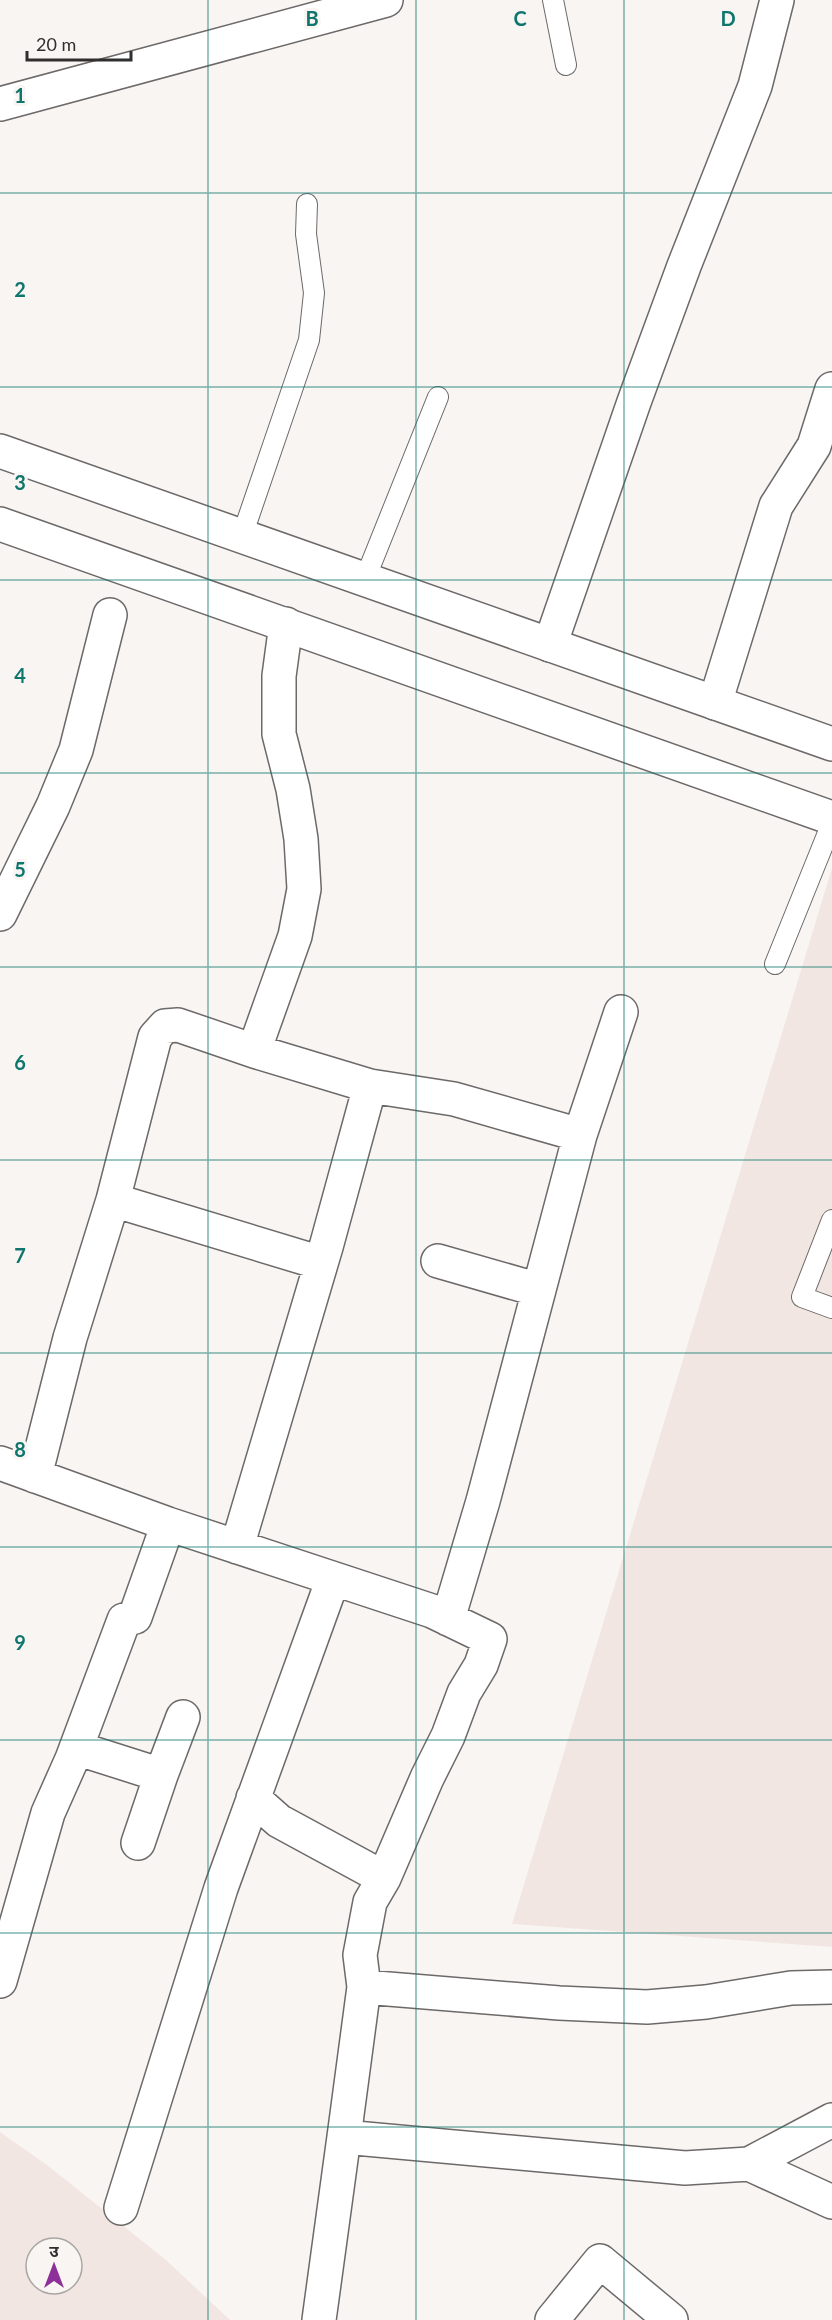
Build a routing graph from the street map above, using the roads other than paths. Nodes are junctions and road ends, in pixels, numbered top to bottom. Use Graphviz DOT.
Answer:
graph roads {
  1 [pos="553,0"];
  2 [pos="777,0"];
  3 [pos="379,1"];
  4 [pos="566,65"];
  5 [pos="0,104"];
  6 [pos="307,204"];
  7 [pos="832,390"];
  8 [pos="438,397"];
  9 [pos="0,451"];
  10 [pos="0,524"];
  11 [pos="242,536"];
  12 [pos="365,579"];
  13 [pos="110,615"];
  14 [pos="286,624"];
  15 [pos="550,645"];
  16 [pos="715,703"];
  17 [pos="832,744"];
  18 [pos="832,818"];
  19 [pos="832,823"];
  20 [pos="0,914"];
  21 [pos="775,964"];
  22 [pos="621,1012"];
  23 [pos="255,1052"];
  24 [pos="370,1086"];
  25 [pos="580,1135"];
  26 [pos="113,1200"];
  27 [pos="832,1220"];
  28 [pos="438,1261"];
  29 [pos="321,1263"];
  30 [pos="539,1290"];
  31 [pos="832,1308"];
  32 [pos="0,1463"];
  33 [pos="35,1476"];
  34 [pos="168,1524"];
  35 [pos="237,1547"];
  36 [pos="333,1579"];
  37 [pos="448,1618"];
  38 [pos="183,1717"];
  39 [pos="76,1748"];
  40 [pos="161,1774"];
  41 [pos="253,1798"];
  42 [pos="138,1843"];
  43 [pos="384,1878"];
  44 [pos="0,1981"];
  45 [pos="364,1987"];
  46 [pos="832,1987"];
  47 [pos="832,2120"];
  48 [pos="344,2137"];
  49 [pos="749,2164"];
  50 [pos="832,2202"];
  51 [pos="122,2208"];
  52 [pos="320,2320"];
  53 [pos="552,2320"];
  54 [pos="671,2320"];
  1 -- 4 [label="lane"];
  2 -- 15 [label="street"];
  3 -- 5 [label="street"];
  6 -- 11 [label="lane"];
  7 -- 16 [label="street"];
  8 -- 12 [label="lane"];
  9 -- 11 [label="street"];
  10 -- 14 [label="street"];
  11 -- 12 [label="street"];
  12 -- 15 [label="street"];
  13 -- 20 [label="street"];
  14 -- 18 [label="street"];
  14 -- 23 [label="street"];
  15 -- 16 [label="street"];
  16 -- 17 [label="street"];
  19 -- 21 [label="lane"];
  22 -- 25 [label="street"];
  23 -- 24 [label="street"];
  23 -- 26 [label="street"];
  24 -- 25 [label="street"];
  24 -- 29 [label="street"];
  25 -- 30 [label="street"];
  26 -- 29 [label="street"];
  26 -- 33 [label="street"];
  27 -- 31 [label="lane"];
  28 -- 30 [label="street"];
  29 -- 35 [label="street"];
  30 -- 37 [label="street"];
  32 -- 33 [label="street"];
  33 -- 34 [label="street"];
  34 -- 35 [label="street"];
  34 -- 39 [label="street"];
  35 -- 36 [label="street"];
  36 -- 37 [label="street"];
  36 -- 41 [label="street"];
  37 -- 43 [label="street"];
  38 -- 40 [label="street"];
  39 -- 40 [label="street"];
  39 -- 44 [label="street"];
  40 -- 42 [label="street"];
  41 -- 43 [label="street"];
  41 -- 51 [label="street"];
  43 -- 45 [label="street"];
  45 -- 46 [label="street"];
  45 -- 48 [label="street"];
  47 -- 49 [label="street"];
  48 -- 49 [label="street"];
  48 -- 52 [label="street"];
  49 -- 50 [label="street"];
  53 -- 54 [label="street"];
}
